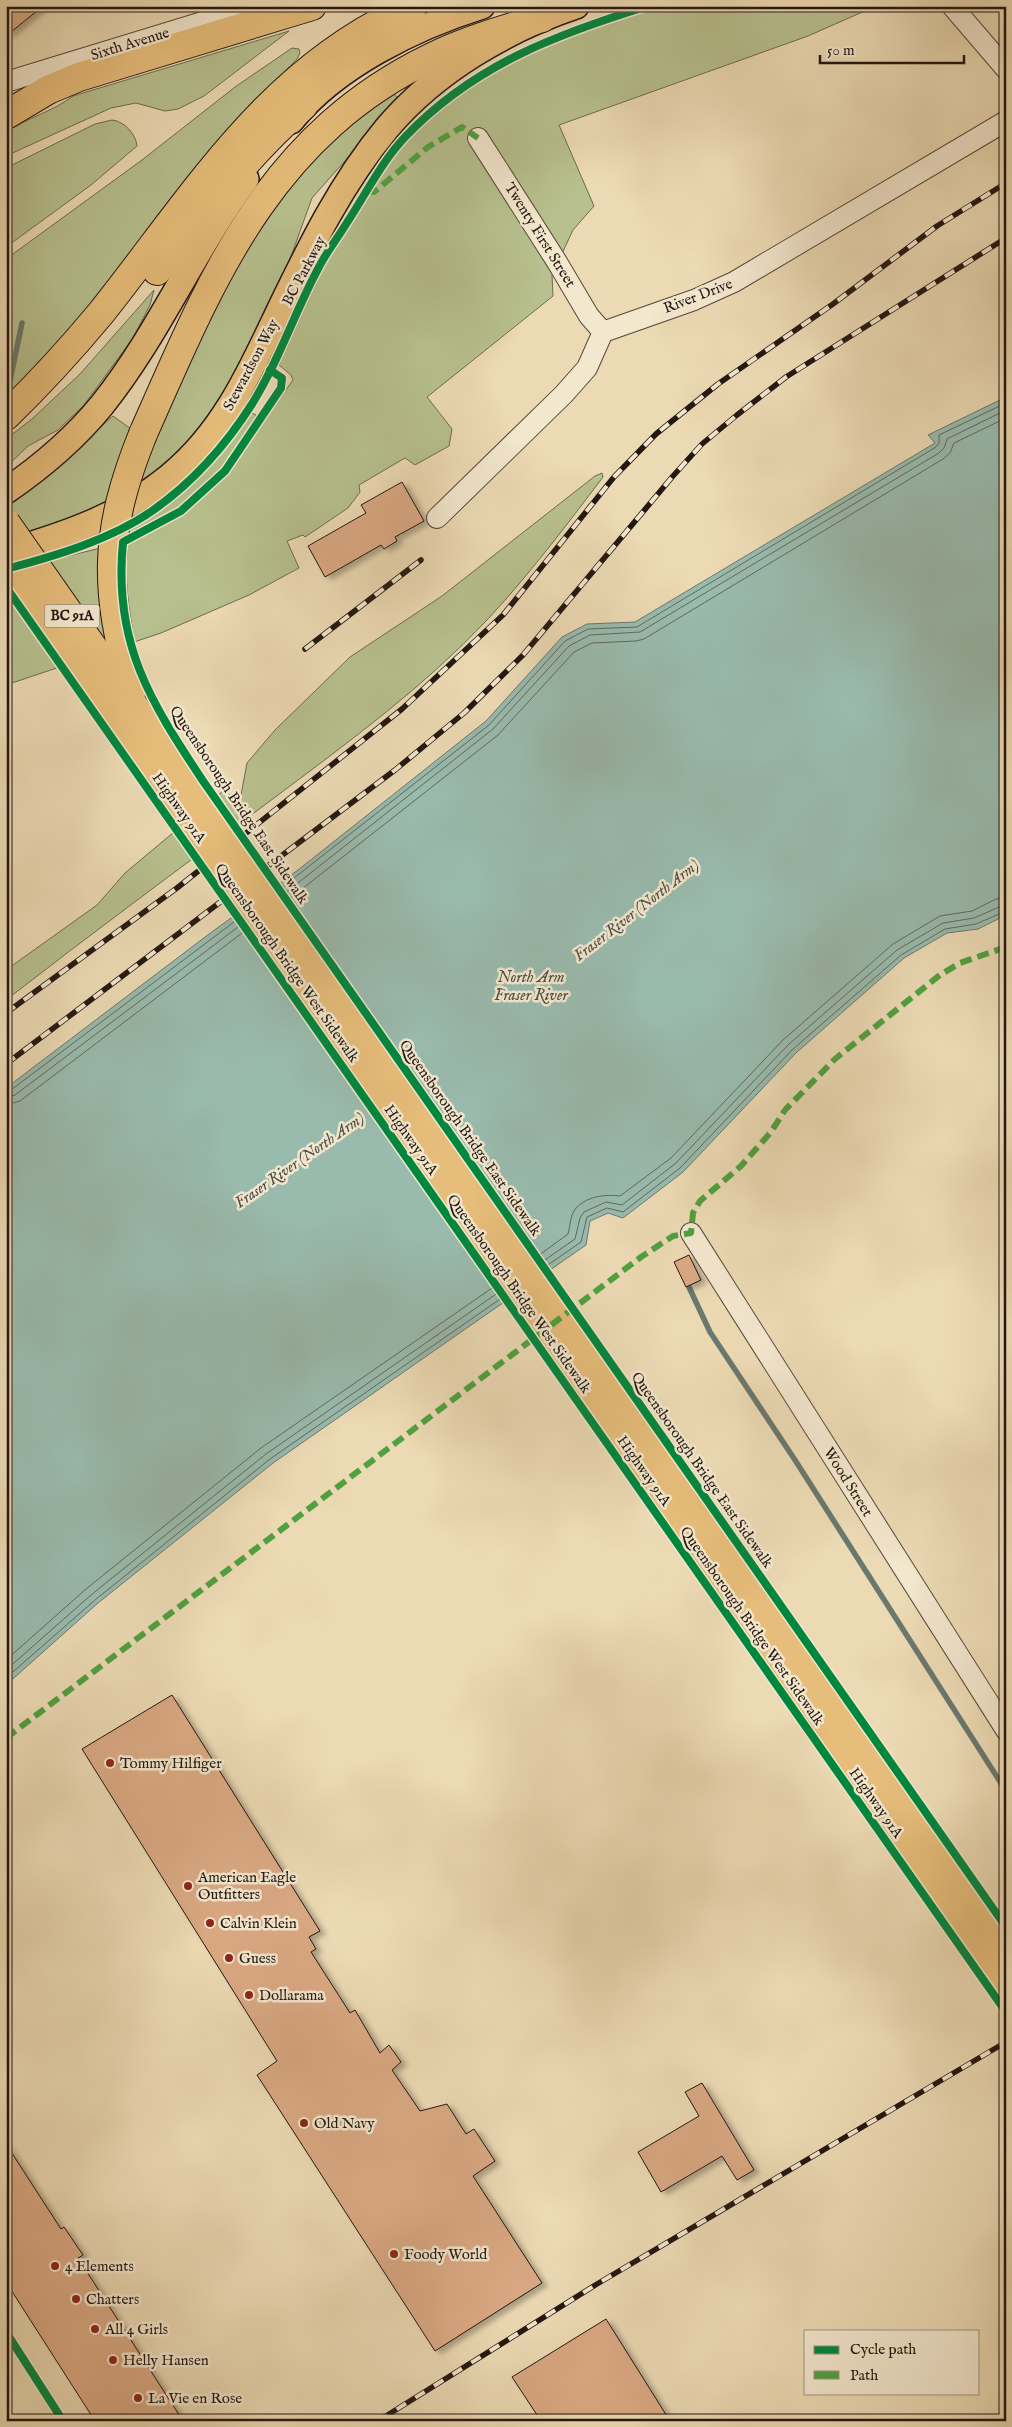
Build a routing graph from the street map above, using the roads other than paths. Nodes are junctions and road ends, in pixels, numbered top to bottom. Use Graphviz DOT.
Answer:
graph roads {
  1 [pos="255,6"];
  2 [pos="312,6"];
  3 [pos="413,6"];
  4 [pos="482,6"];
  5 [pos="576,6"];
  6 [pos="952,6"];
  7 [pos="542,18"];
  8 [pos="1006,69"];
  9 [pos="6,82"];
  10 [pos="303,106"];
  11 [pos="6,115"];
  12 [pos="1006,121"];
  13 [pos="478,138"];
  14 [pos="603,332"];
  15 [pos="6,417"];
  16 [pos="6,491"];
  17 [pos="437,518"];
  18 [pos="6,523"];
  19 [pos="6,552"];
  20 [pos="6,561"];
  21 [pos="137,709"];
  22 [pos="691,1233"];
  23 [pos="1006,1730"];
  24 [pos="1006,1951"];
  25 [pos="1006,1989"];
  1 -- 9 [label="street, Sixth Avenue"];
  2 -- 11 [label="highway"];
  3 -- 15 [label="highway"];
  4 -- 10 [label="main road"];
  5 -- 7 [label="main road, Stewardson Way"];
  6 -- 8 [label="street"];
  7 -- 19 [label="main road, Stewardson Way"];
  7 -- 21 [label="highway, bridge"];
  10 -- 15 [label="highway"];
  10 -- 16 [label="main road"];
  12 -- 14 [label="street, River Drive"];
  13 -- 14 [label="street, Twenty First Street"];
  14 -- 17 [label="street"];
  18 -- 21 [label="highway, Highway 91A / BC 91A, bridge"];
  20 -- 25 [label="highway, Highway 91A / BC 91A, bridge"];
  21 -- 24 [label="highway, Highway 91A / BC 91A, bridge"];
  22 -- 23 [label="street, Wood Street"];
}
